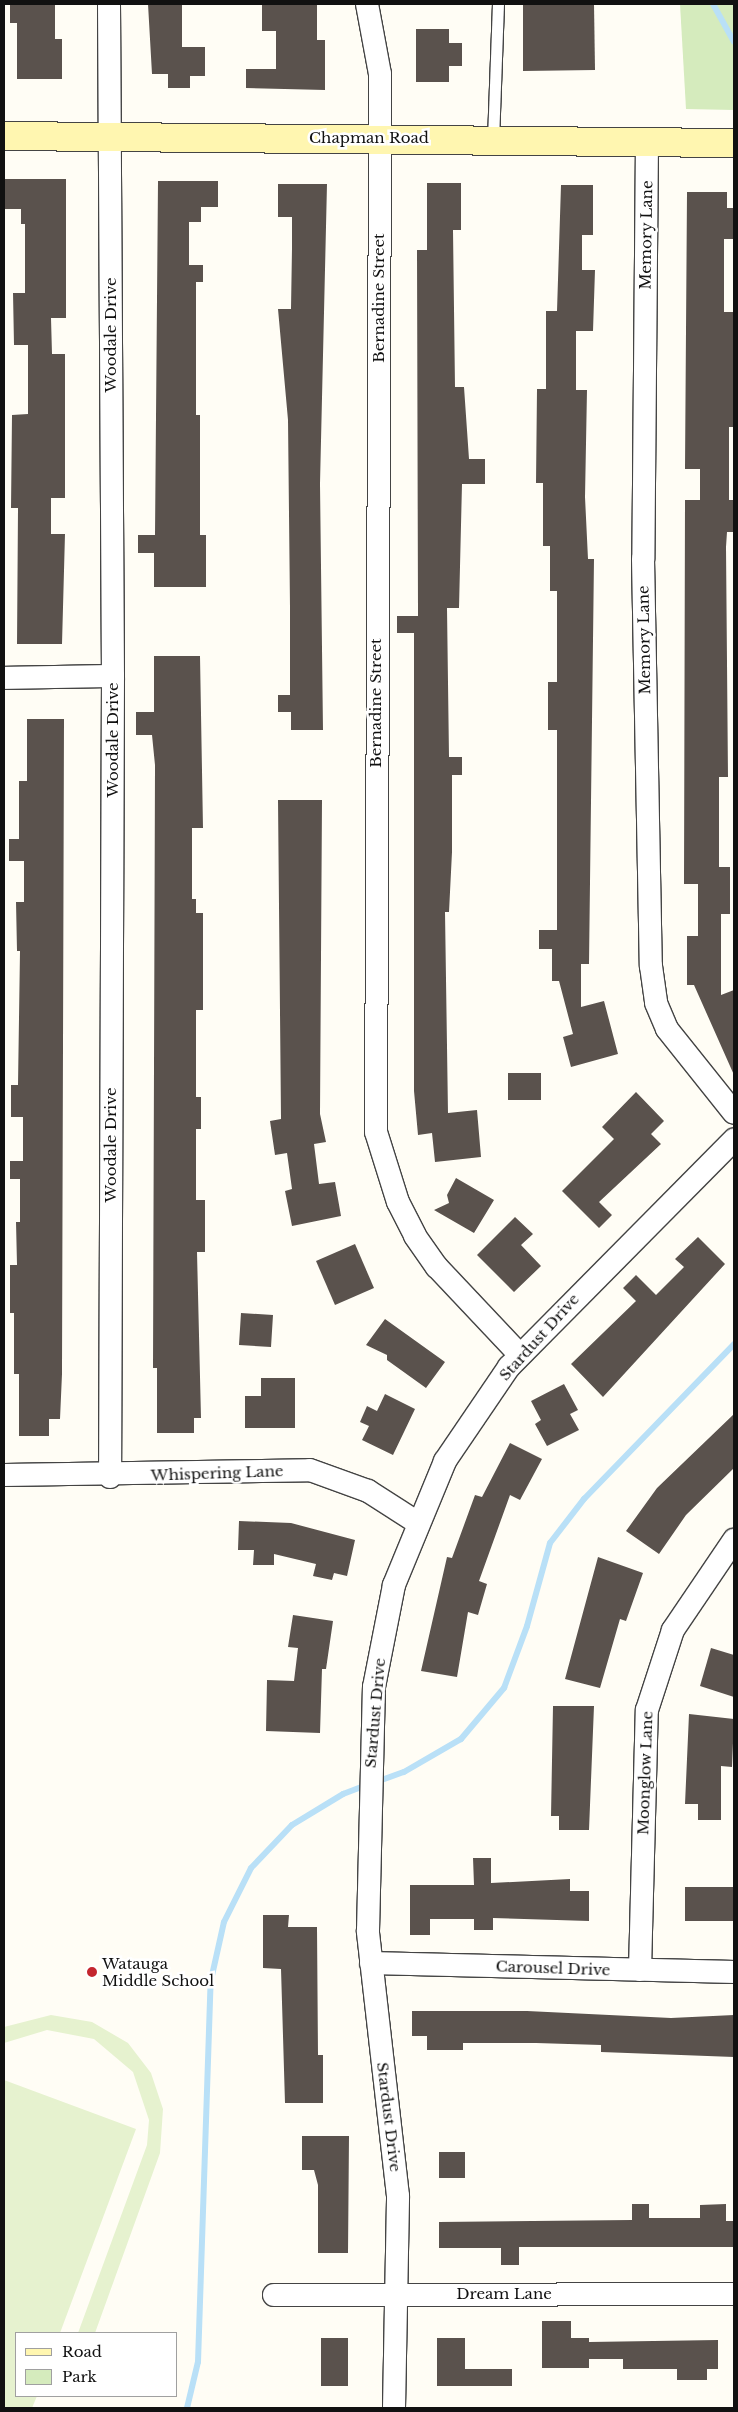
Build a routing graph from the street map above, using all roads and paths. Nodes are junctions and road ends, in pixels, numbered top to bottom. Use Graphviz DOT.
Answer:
graph roads {
  1 [pos="108,4"];
  2 [pos="367,4"];
  3 [pos="498,4"];
  4 [pos="4,136"];
  5 [pos="109,137"];
  6 [pos="380,138"];
  7 [pos="493,140"];
  8 [pos="647,141"];
  9 [pos="734,143"];
  10 [pos="113,676"];
  11 [pos="4,678"];
  12 [pos="734,1113"];
  13 [pos="734,1140"];
  14 [pos="520,1355"];
  15 [pos="4,1475"];
  16 [pos="110,1477"];
  17 [pos="418,1523"];
  18 [pos="734,1540"];
  19 [pos="371,1962"];
  20 [pos="640,1970"];
  21 [pos="734,1972"];
  22 [pos="396,2294"];
  23 [pos="734,2294"];
  24 [pos="274,2295"];
  25 [pos="394,2408"];
  1 -- 5 [label="street, Woodale Drive"];
  2 -- 6 [label="street, Bernadine Street"];
  3 -- 7 [label="lane"];
  4 -- 5 [label="street, Chapman Road"];
  5 -- 6 [label="street, Chapman Road"];
  5 -- 10 [label="street, Woodale Drive"];
  6 -- 7 [label="street, Chapman Road"];
  6 -- 14 [label="street, Bernadine Street"];
  7 -- 8 [label="street, Chapman Road"];
  8 -- 9 [label="street, Chapman Road"];
  8 -- 12 [label="street, Memory Lane"];
  10 -- 11 [label="street"];
  10 -- 16 [label="street, Woodale Drive"];
  13 -- 14 [label="street, Stardust Drive"];
  14 -- 17 [label="street, Stardust Drive"];
  15 -- 16 [label="street, Whispering Lane"];
  16 -- 17 [label="street, Whispering Lane"];
  17 -- 19 [label="street, Stardust Drive"];
  18 -- 20 [label="street, Moonglow Lane"];
  19 -- 20 [label="street, Carousel Drive"];
  19 -- 22 [label="street, Stardust Drive"];
  20 -- 21 [label="street, Carousel Drive"];
  22 -- 23 [label="street, Dream Lane"];
  22 -- 24 [label="street, Dream Lane"];
  22 -- 25 [label="street, Stardust Drive"];
}
